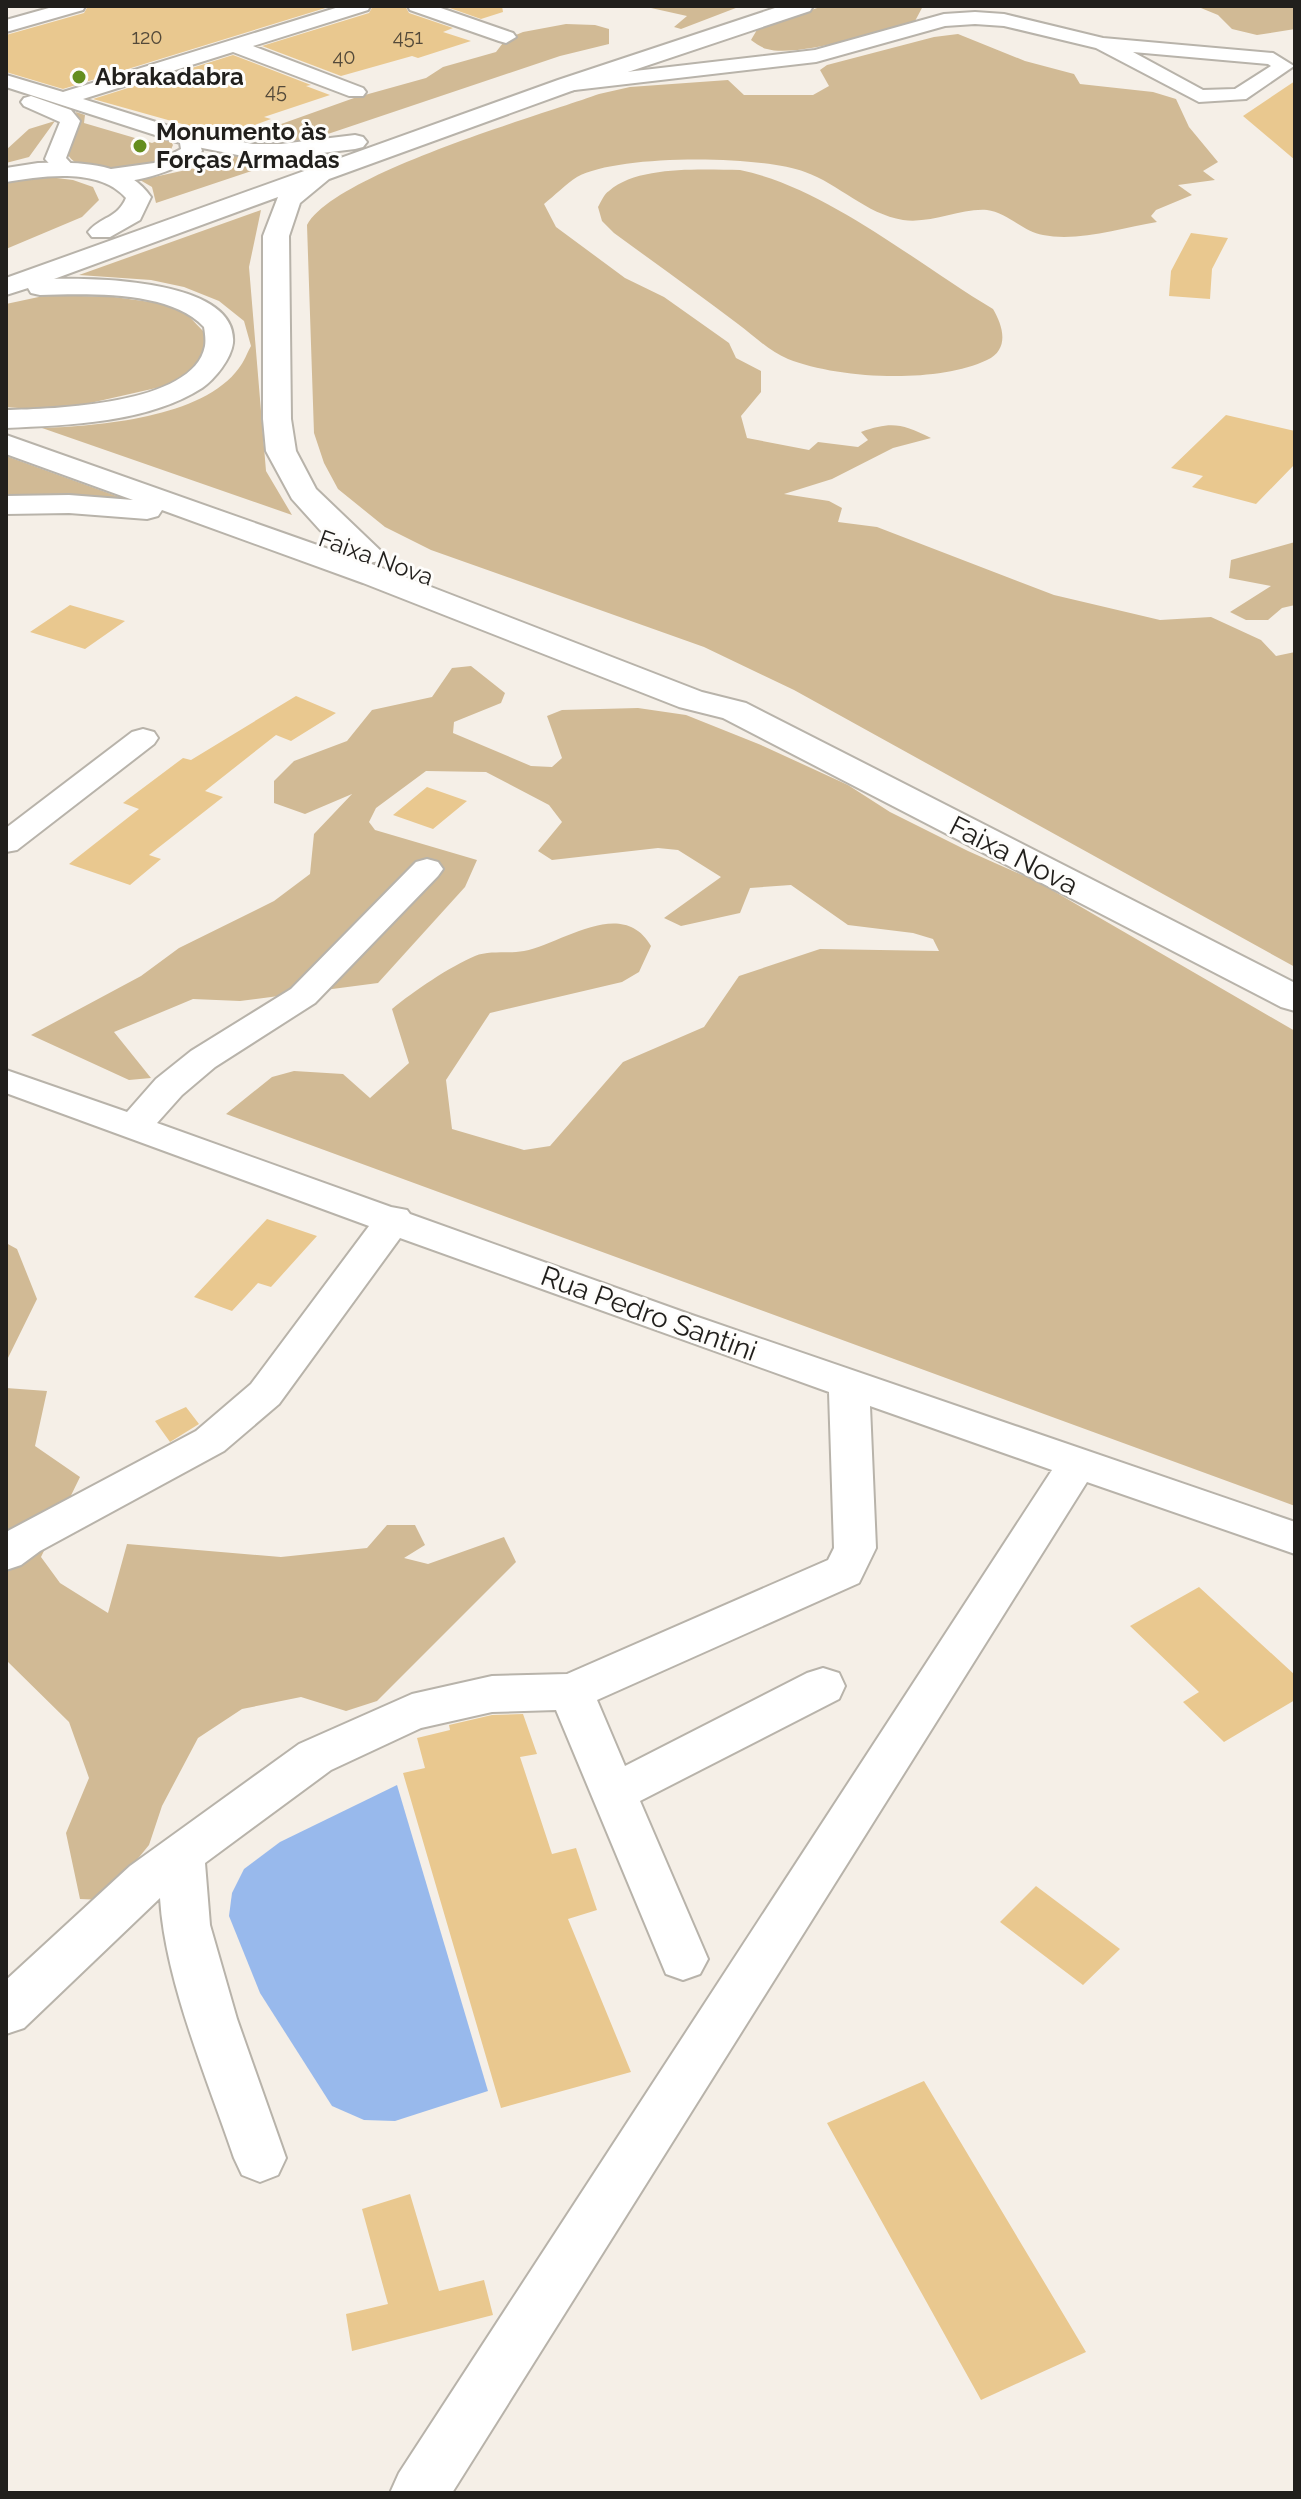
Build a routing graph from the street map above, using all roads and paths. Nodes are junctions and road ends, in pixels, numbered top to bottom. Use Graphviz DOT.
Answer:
graph roads {
  1 [pos="76,6"];
  2 [pos="361,6"];
  3 [pos="417,6"];
  4 [pos="748,6"];
  5 [pos="802,6"];
  6 [pos="6,26"];
  7 [pos="738,29"];
  8 [pos="506,37"];
  9 [pos="1103,44"];
  10 [pos="233,45"];
  11 [pos="758,61"];
  12 [pos="6,81"];
  13 [pos="566,85"];
  14 [pos="356,92"];
  15 [pos="12,102"];
  16 [pos="52,102"];
  17 [pos="190,139"];
  18 [pos="358,141"];
  19 [pos="65,169"];
  20 [pos="328,171"];
  21 [pos="6,175"];
  22 [pos="104,176"];
  23 [pos="101,232"];
  24 [pos="6,265"];
  25 [pos="6,288"];
  26 [pos="6,419"];
  27 [pos="6,429"];
  28 [pos="6,444"];
  29 [pos="6,505"];
  30 [pos="238,526"];
  31 [pos="368,554"];
  32 [pos="734,710"];
  33 [pos="143,738"];
  34 [pos="6,843"];
  35 [pos="427,869"];
  36 [pos="1295,999"];
  37 [pos="6,1081"];
  38 [pos="134,1127"];
  39 [pos="394,1219"];
  40 [pos="849,1383"];
  41 [pos="1077,1464"];
  42 [pos="1295,1538"];
  43 [pos="6,1554"];
  44 [pos="823,1686"];
  45 [pos="571,1692"];
  46 [pos="612,1794"];
  47 [pos="181,1854"];
  48 [pos="683,1959"];
  49 [pos="6,2012"];
  50 [pos="260,2158"];
  51 [pos="419,2493"];
  1 -- 6 [label="street"];
  2 -- 10 [label="street"];
  3 -- 8 [label="street"];
  4 -- 18 [label="highway"];
  5 -- 7 [label="highway"];
  7 -- 11 [label="street"];
  7 -- 13 [label="highway"];
  9 -- 9 [label="street"];
  9 -- 11 [label="street"];
  10 -- 14 [label="street"];
  10 -- 16 [label="street"];
  11 -- 13 [label="street"];
  12 -- 16 [label="street"];
  13 -- 20 [label="highway"];
  15 -- 16 [label="street"];
  16 -- 17 [label="street"];
  16 -- 19 [label="street"];
  17 -- 18 [label="highway"];
  17 -- 22 [label="street"];
  18 -- 23 [label="highway"];
  19 -- 21 [label="highway"];
  19 -- 22 [label="highway"];
  20 -- 25 [label="highway"];
  20 -- 31 [label="highway"];
  22 -- 23 [label="highway"];
  23 -- 24 [label="highway"];
  25 -- 26 [label="highway"];
  27 -- 31 [label="highway, Faixa Nova"];
  28 -- 30 [label="highway, Faixa Nova"];
  29 -- 30 [label="highway"];
  30 -- 32 [label="highway, Faixa Nova"];
  31 -- 32 [label="highway, Faixa Nova"];
  32 -- 36 [label="highway, Faixa Nova"];
  33 -- 34 [label="street"];
  35 -- 38 [label="street"];
  37 -- 38 [label="street, Rua Pedro Santini"];
  38 -- 39 [label="street, Rua Pedro Santini"];
  39 -- 40 [label="street, Rua Pedro Santini"];
  39 -- 43 [label="street"];
  40 -- 41 [label="street, Rua Pedro Santini"];
  40 -- 45 [label="street"];
  41 -- 42 [label="street, Rua Pedro Santini"];
  41 -- 51 [label="street"];
  44 -- 46 [label="street"];
  45 -- 46 [label="street"];
  45 -- 47 [label="street"];
  46 -- 48 [label="street"];
  47 -- 49 [label="street"];
  47 -- 50 [label="street"];
}
